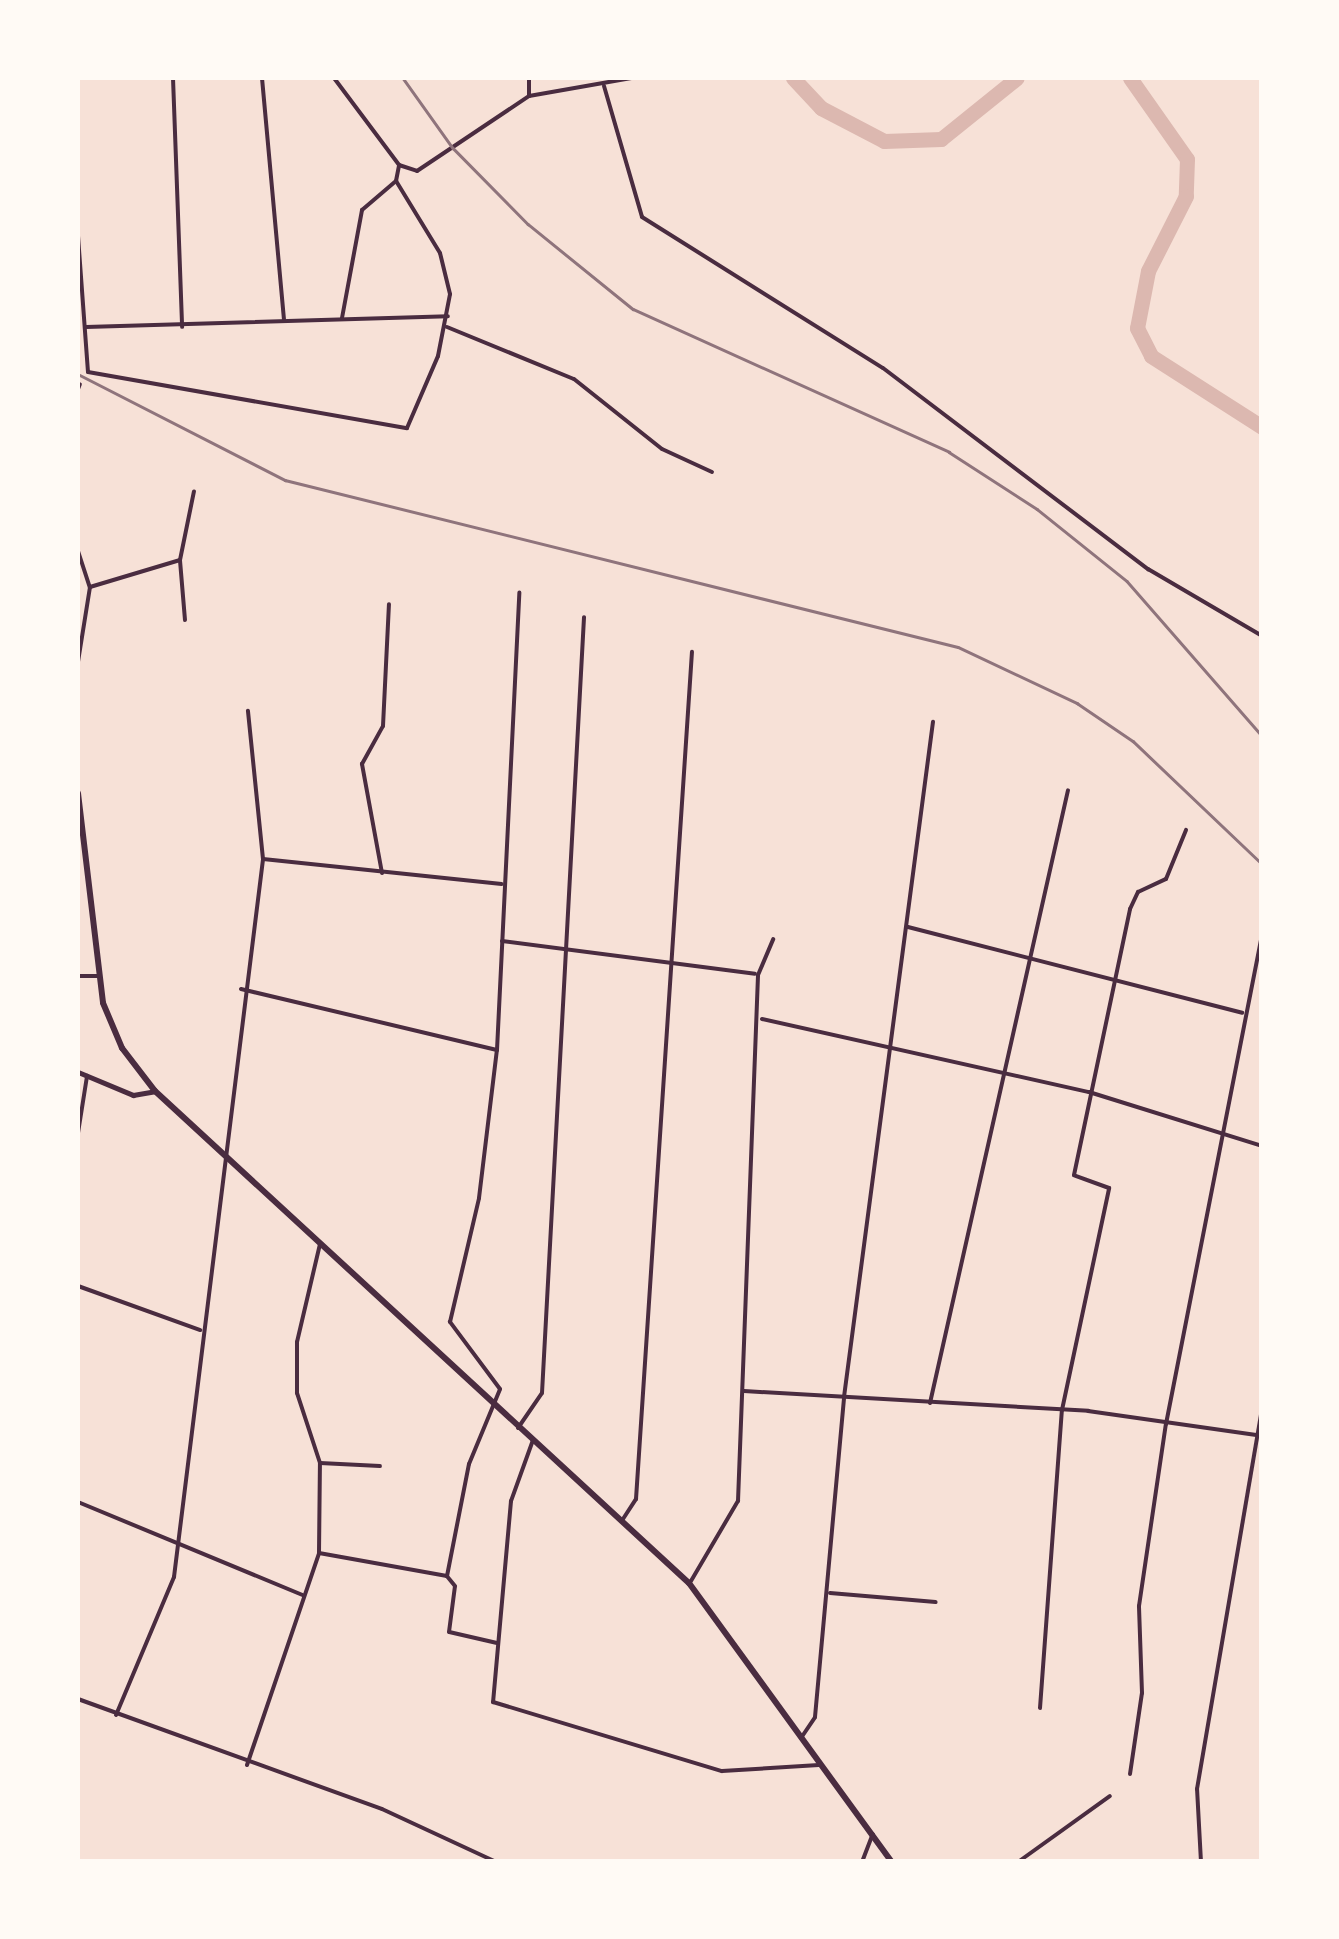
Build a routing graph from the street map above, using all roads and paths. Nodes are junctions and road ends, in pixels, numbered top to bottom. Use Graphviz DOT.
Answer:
graph roads {
  1 [pos="173,78"];
  2 [pos="262,78"];
  3 [pos="334,78"];
  4 [pos="530,78"];
  5 [pos="631,78"];
  6 [pos="604,86"];
  7 [pos="528,96"];
  8 [pos="399,165"];
  9 [pos="396,181"];
  10 [pos="78,236"];
  11 [pos="448,316"];
  12 [pos="342,318"];
  13 [pos="284,321"];
  14 [pos="86,327"];
  15 [pos="182,327"];
  16 [pos="447,327"];
  17 [pos="712,472"];
  18 [pos="194,490"];
  19 [pos="78,551"];
  20 [pos="180,560"];
  21 [pos="90,586"];
  22 [pos="519,593"];
  23 [pos="389,604"];
  24 [pos="584,616"];
  25 [pos="185,620"];
  26 [pos="1262,636"];
  27 [pos="692,652"];
  28 [pos="78,662"];
  29 [pos="248,711"];
  30 [pos="932,722"];
  31 [pos="1068,790"];
  32 [pos="78,793"];
  33 [pos="1186,830"];
  34 [pos="263,859"];
  35 [pos="382,873"];
  36 [pos="504,884"];
  37 [pos="908,927"];
  38 [pos="1262,936"];
  39 [pos="772,938"];
  40 [pos="502,941"];
  41 [pos="571,948"];
  42 [pos="1027,954"];
  43 [pos="668,962"];
  44 [pos="758,975"];
  45 [pos="78,976"];
  46 [pos="100,976"];
  47 [pos="1112,979"];
  48 [pos="241,989"];
  49 [pos="1245,1013"];
  50 [pos="762,1019"];
  51 [pos="892,1049"];
  52 [pos="496,1050"];
  53 [pos="78,1072"];
  54 [pos="998,1073"];
  55 [pos="88,1076"];
  56 [pos="155,1090"];
  57 [pos="1090,1092"];
  58 [pos="78,1133"];
  59 [pos="1217,1136"];
  60 [pos="1262,1146"];
  61 [pos="228,1158"];
  62 [pos="320,1243"];
  63 [pos="78,1286"];
  64 [pos="202,1331"];
  65 [pos="744,1391"];
  66 [pos="844,1397"];
  67 [pos="930,1403"];
  68 [pos="496,1406"];
  69 [pos="1262,1407"];
  70 [pos="1062,1410"];
  71 [pos="1166,1424"];
  72 [pos="518,1428"];
  73 [pos="1256,1434"];
  74 [pos="533,1440"];
  75 [pos="320,1462"];
  76 [pos="380,1466"];
  77 [pos="78,1502"];
  78 [pos="623,1518"];
  79 [pos="178,1546"];
  80 [pos="319,1553"];
  81 [pos="447,1576"];
  82 [pos="689,1583"];
  83 [pos="830,1592"];
  84 [pos="303,1595"];
  85 [pos="936,1602"];
  86 [pos="497,1643"];
  87 [pos="78,1699"];
  88 [pos="1040,1708"];
  89 [pos="116,1714"];
  90 [pos="801,1738"];
  91 [pos="247,1765"];
  92 [pos="820,1765"];
  93 [pos="1130,1774"];
  94 [pos="1110,1796"];
  95 [pos="873,1834"];
  96 [pos="496,1862"];
  97 [pos="862,1862"];
  98 [pos="892,1862"];
  99 [pos="1018,1862"];
  100 [pos="1200,1862"];
  1 -- 15 [label="street"];
  2 -- 13 [label="street"];
  3 -- 8 [label="street"];
  4 -- 7 [label="street"];
  5 -- 6 [label="street"];
  6 -- 7 [label="street"];
  6 -- 26 [label="street"];
  7 -- 8 [label="street"];
  8 -- 9 [label="street"];
  9 -- 11 [label="street"];
  9 -- 12 [label="street"];
  10 -- 14 [label="street"];
  11 -- 12 [label="street"];
  11 -- 16 [label="street"];
  12 -- 13 [label="street"];
  13 -- 15 [label="street"];
  14 -- 15 [label="street"];
  14 -- 16 [label="street"];
  16 -- 17 [label="street"];
  18 -- 20 [label="street"];
  19 -- 21 [label="street"];
  20 -- 21 [label="street"];
  20 -- 25 [label="street"];
  21 -- 28 [label="street"];
  22 -- 36 [label="street"];
  23 -- 35 [label="street"];
  24 -- 41 [label="street"];
  27 -- 43 [label="street"];
  29 -- 34 [label="street"];
  30 -- 37 [label="street"];
  31 -- 42 [label="street"];
  32 -- 46 [label="main road"];
  33 -- 47 [label="street"];
  34 -- 35 [label="street"];
  34 -- 48 [label="street"];
  35 -- 36 [label="street"];
  36 -- 40 [label="street"];
  37 -- 42 [label="street"];
  37 -- 51 [label="street"];
  38 -- 49 [label="street"];
  39 -- 44 [label="street"];
  40 -- 41 [label="street"];
  40 -- 52 [label="street"];
  41 -- 43 [label="street"];
  41 -- 72 [label="street"];
  42 -- 47 [label="street"];
  42 -- 54 [label="street"];
  43 -- 44 [label="street"];
  43 -- 78 [label="street"];
  44 -- 50 [label="street"];
  45 -- 46 [label="street"];
  46 -- 56 [label="main road"];
  47 -- 49 [label="street"];
  47 -- 57 [label="street"];
  48 -- 52 [label="street"];
  48 -- 61 [label="street"];
  49 -- 59 [label="street"];
  50 -- 51 [label="street"];
  50 -- 65 [label="street"];
  51 -- 54 [label="street"];
  51 -- 66 [label="street"];
  52 -- 68 [label="street"];
  53 -- 55 [label="street"];
  54 -- 57 [label="street"];
  54 -- 67 [label="street"];
  55 -- 56 [label="street"];
  55 -- 58 [label="street"];
  56 -- 61 [label="main road"];
  57 -- 59 [label="street"];
  57 -- 70 [label="street"];
  59 -- 60 [label="street"];
  59 -- 71 [label="street"];
  61 -- 62 [label="main road"];
  61 -- 64 [label="street"];
  62 -- 68 [label="main road"];
  62 -- 75 [label="street"];
  63 -- 64 [label="street"];
  64 -- 79 [label="street"];
  65 -- 66 [label="street"];
  65 -- 82 [label="street"];
  66 -- 67 [label="street"];
  66 -- 83 [label="street"];
  67 -- 70 [label="street"];
  68 -- 72 [label="main road"];
  68 -- 81 [label="street"];
  69 -- 73 [label="street"];
  70 -- 71 [label="street"];
  70 -- 88 [label="street"];
  71 -- 73 [label="street"];
  71 -- 93 [label="street"];
  72 -- 74 [label="main road"];
  73 -- 100 [label="street"];
  74 -- 78 [label="main road"];
  74 -- 86 [label="street"];
  75 -- 76 [label="street"];
  75 -- 80 [label="street"];
  77 -- 79 [label="street"];
  78 -- 82 [label="main road"];
  79 -- 84 [label="street"];
  79 -- 89 [label="street"];
  80 -- 81 [label="street"];
  80 -- 84 [label="street"];
  81 -- 86 [label="street"];
  82 -- 90 [label="main road"];
  83 -- 85 [label="street"];
  83 -- 90 [label="street"];
  84 -- 91 [label="street"];
  86 -- 92 [label="street"];
  87 -- 89 [label="street"];
  89 -- 91 [label="street"];
  90 -- 92 [label="main road"];
  91 -- 96 [label="street"];
  92 -- 95 [label="main road"];
  94 -- 99 [label="street"];
  95 -- 97 [label="street"];
  95 -- 98 [label="main road"];
}
